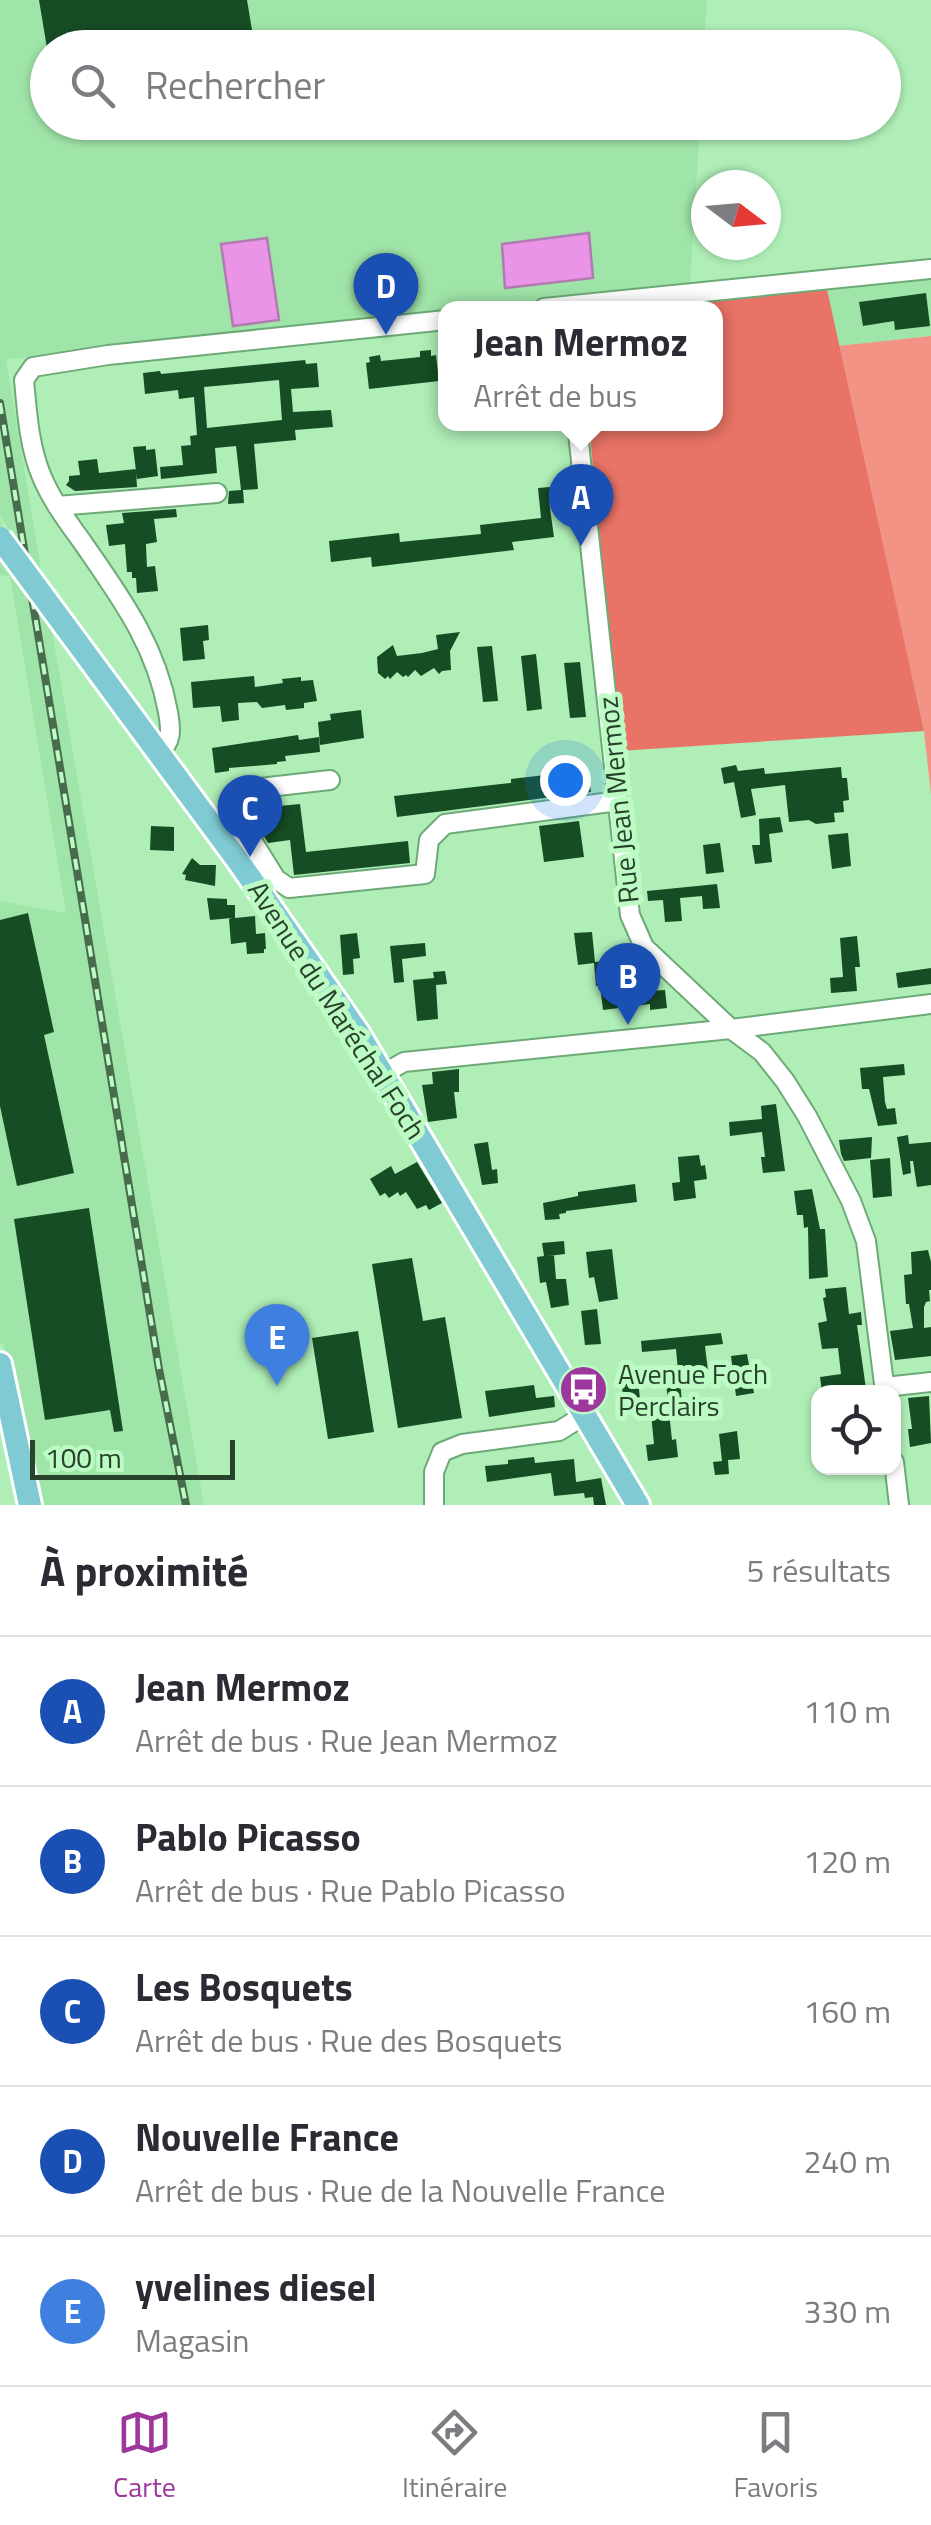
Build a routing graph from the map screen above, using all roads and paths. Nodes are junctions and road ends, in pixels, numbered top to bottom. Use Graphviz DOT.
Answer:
graph roads {
  1 [pos="931,269"];
  2 [pos="624,301"];
  3 [pos="438,321"];
  4 [pos="578,431"];
  5 [pos="217,493"];
  6 [pos="57,506"];
  7 [pos="0,538"];
  8 [pos="157,753"];
  9 [pos="330,780"];
  10 [pos="618,801"];
  11 [pos="931,1004"];
  12 [pos="731,1029"];
  13 [pos="384,1074"];
  14 [pos="0,1364"];
  15 [pos="931,1382"];
  16 [pos="884,1385"];
  17 [pos="901,1387"];
  18 [pos="583,1416"];
  19 [pos="896,1475"];
  20 [pos="30,1505"];
  21 [pos="434,1505"];
  22 [pos="638,1505"];
  23 [pos="899,1505"];
  1 -- 2 [label="street"];
  3 -- 6 [label="street"];
  4 -- 10 [label="street, Rue Jean Mermoz"];
  5 -- 6 [label="street"];
  6 -- 8 [label="street"];
  7 -- 8 [label="main road, Avenue du Maréchal Foch, bridge"];
  8 -- 13 [label="main road, Avenue du Maréchal Foch"];
  9 -- 10 [label="street"];
  10 -- 12 [label="street, Rue Jean Mermoz"];
  11 -- 12 [label="street"];
  12 -- 13 [label="street"];
  12 -- 16 [label="street, Rue Jean Mermoz"];
  13 -- 18 [label="main road, Avenue du Maréchal Foch"];
  14 -- 20 [label="main road"];
  15 -- 17 [label="street"];
  18 -- 21 [label="street"];
  18 -- 22 [label="main road, Avenue du Maréchal Foch"];
  19 -- 23 [label="street"];
}
